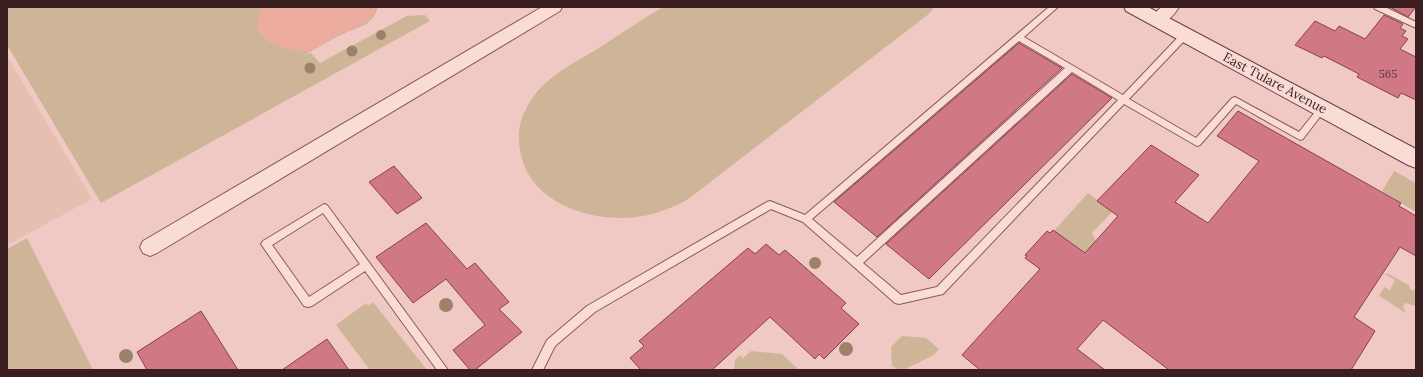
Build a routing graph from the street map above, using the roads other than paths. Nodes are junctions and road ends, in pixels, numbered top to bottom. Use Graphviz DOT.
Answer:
graph roads {
  1 [pos="554,7"];
  2 [pos="1054,7"];
  3 [pos="1133,7"];
  4 [pos="1378,7"];
  5 [pos="1164,14"];
  6 [pos="1416,25"];
  7 [pos="1185,35"];
  8 [pos="1019,37"];
  9 [pos="1071,68"];
  10 [pos="1124,100"];
  11 [pos="1322,109"];
  12 [pos="1416,159"];
  13 [pos="806,219"];
  14 [pos="150,247"];
  15 [pos="857,264"];
  16 [pos="366,265"];
  17 [pos="443,370"];
  18 [pos="536,370"];
  1 -- 14 [label="street"];
  2 -- 8 [label="lane"];
  3 -- 5 [label="street, East Tulare Avenue"];
  4 -- 6 [label="lane"];
  5 -- 7 [label="street, East Tulare Avenue"];
  7 -- 10 [label="lane"];
  7 -- 11 [label="street, East Tulare Avenue"];
  8 -- 9 [label="lane"];
  8 -- 13 [label="lane"];
  9 -- 10 [label="lane"];
  9 -- 15 [label="lane"];
  10 -- 11 [label="lane"];
  10 -- 15 [label="lane"];
  11 -- 12 [label="street, East Tulare Avenue"];
  13 -- 15 [label="lane"];
  13 -- 18 [label="lane"];
  16 -- 16 [label="lane"];
  16 -- 17 [label="lane"];
}
